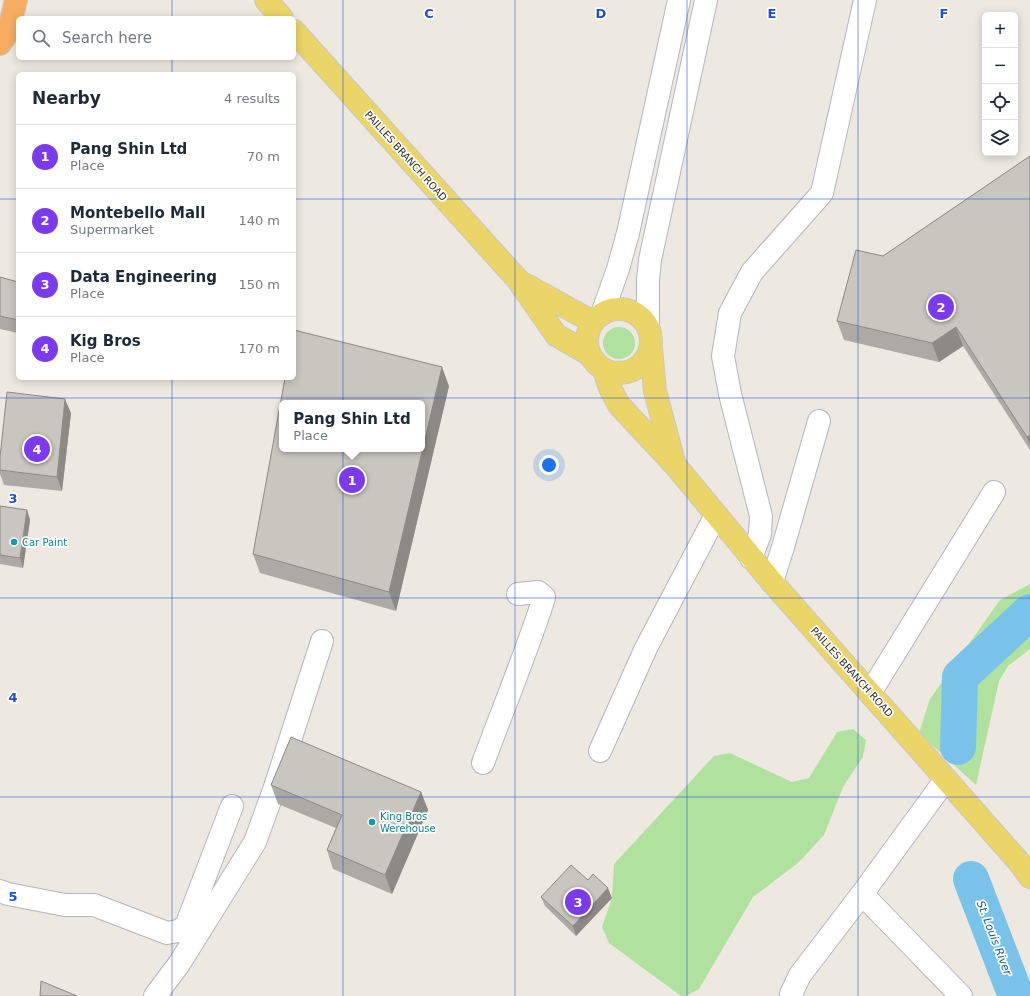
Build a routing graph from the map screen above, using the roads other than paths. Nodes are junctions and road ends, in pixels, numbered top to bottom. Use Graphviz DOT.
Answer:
graph roads {
  1 [pos="16,0"];
  2 [pos="266,0"];
  3 [pos="678,0"];
  4 [pos="706,0"];
  5 [pos="865,0"];
  6 [pos="280,16"];
  7 [pos="296,33"];
  8 [pos="0,44"];
  9 [pos="518,280"];
  10 [pos="597,318"];
  11 [pos="556,335"];
  12 [pos="650,337"];
  13 [pos="589,354"];
  14 [pos="604,370"];
  15 [pos="619,405"];
  16 [pos="819,421"];
  17 [pos="675,465"];
  18 [pos="994,492"];
  19 [pos="716,515"];
  20 [pos="751,558"];
  21 [pos="772,582"];
  22 [pos="518,594"];
  23 [pos="322,641"];
  24 [pos="870,693"];
  25 [pos="600,751"];
  26 [pos="483,763"];
  27 [pos="946,778"];
  28 [pos="232,806"];
  29 [pos="1030,877"];
  30 [pos="0,891"];
  31 [pos="862,894"];
  32 [pos="154,996"];
  33 [pos="792,996"];
  34 [pos="961,996"];
  1 -- 8 [label="highway"];
  2 -- 6 [label="main road"];
  3 -- 10 [label="street"];
  4 -- 12 [label="street"];
  5 -- 20 [label="street"];
  7 -- 9 [label="main road, PAILLES BRANCH ROAD"];
  9 -- 10 [label="main road, PAILLES BRANCH ROAD"];
  9 -- 11 [label="main road, PAILLES BRANCH ROAD"];
  10 -- 12 [label="main road"];
  10 -- 13 [label="main road"];
  11 -- 13 [label="main road, PAILLES BRANCH ROAD"];
  11 -- 15 [label="main road"];
  12 -- 14 [label="main road"];
  12 -- 17 [label="main road, PAILLES BRANCH ROAD"];
  13 -- 14 [label="main road"];
  14 -- 15 [label="main road, PAILLES BRANCH ROAD"];
  15 -- 17 [label="main road, PAILLES BRANCH ROAD"];
  16 -- 21 [label="street"];
  17 -- 19 [label="main road, PAILLES BRANCH ROAD"];
  18 -- 24 [label="street"];
  19 -- 20 [label="main road, PAILLES BRANCH ROAD"];
  19 -- 25 [label="street"];
  20 -- 21 [label="main road, PAILLES BRANCH ROAD"];
  21 -- 24 [label="main road, PAILLES BRANCH ROAD"];
  22 -- 26 [label="street"];
  23 -- 32 [label="street"];
  24 -- 27 [label="main road, PAILLES BRANCH ROAD"];
  27 -- 29 [label="main road, PAILLES BRANCH ROAD"];
  27 -- 31 [label="street"];
  28 -- 30 [label="street"];
  31 -- 33 [label="street"];
  31 -- 34 [label="street"];
}
